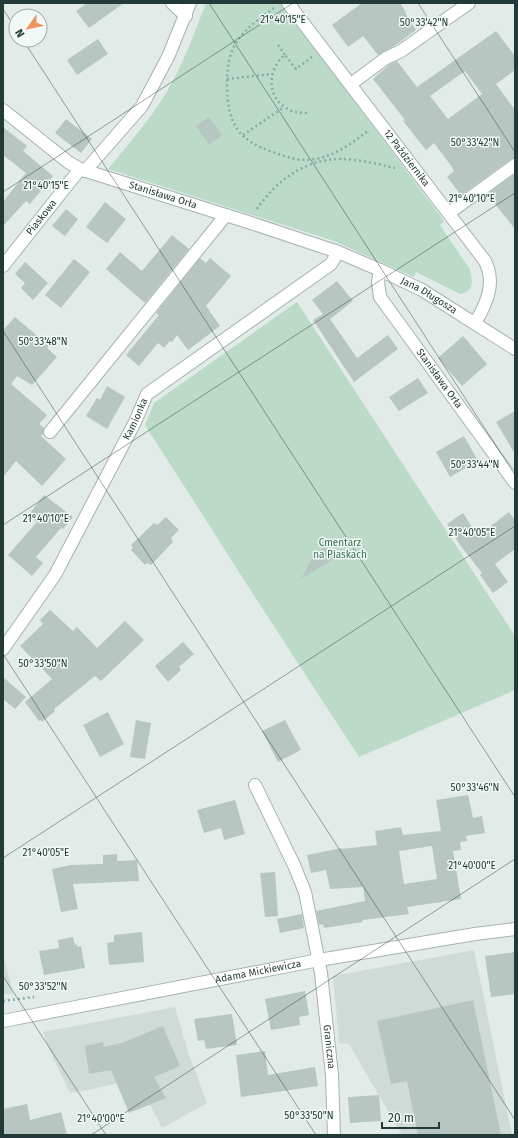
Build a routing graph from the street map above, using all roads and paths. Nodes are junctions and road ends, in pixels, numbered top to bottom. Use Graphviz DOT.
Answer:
graph roads {
  1 [pos="172,3"];
  2 [pos="190,3"];
  3 [pos="469,3"];
  4 [pos="282,5"];
  5 [pos="186,16"];
  6 [pos="278,45"];
  7 [pos="285,54"];
  8 [pos="314,56"];
  9 [pos="272,74"];
  10 [pos="227,79"];
  11 [pos="351,84"];
  12 [pos="284,107"];
  13 [pos="3,110"];
  14 [pos="307,113"];
  15 [pos="371,129"];
  16 [pos="243,135"];
  17 [pos="320,160"];
  18 [pos="515,165"];
  19 [pos="401,169"];
  20 [pos="83,170"];
  21 [pos="449,213"];
  22 [pos="226,215"];
  23 [pos="251,223"];
  24 [pos="338,252"];
  25 [pos="3,266"];
  26 [pos="380,270"];
  27 [pos="475,323"];
  28 [pos="515,349"];
  29 [pos="50,432"];
  30 [pos="515,483"];
  31 [pos="3,650"];
  32 [pos="255,785"];
  33 [pos="515,929"];
  34 [pos="319,960"];
  35 [pos="3,1021"];
  36 [pos="334,1135"];
  1 -- 5 [label="street"];
  2 -- 5 [label="street, Piaskowa"];
  3 -- 11 [label="street"];
  4 -- 10 [label="path"];
  4 -- 11 [label="street, 12 Października"];
  5 -- 20 [label="street, Piaskowa"];
  6 -- 7 [label="path"];
  7 -- 8 [label="path"];
  7 -- 9 [label="path"];
  9 -- 10 [label="path"];
  9 -- 12 [label="path"];
  10 -- 16 [label="path"];
  11 -- 21 [label="street, 12 Października"];
  12 -- 14 [label="path"];
  12 -- 16 [label="path"];
  13 -- 20 [label="street, Stanisława Orła"];
  15 -- 17 [label="path"];
  16 -- 17 [label="path"];
  17 -- 19 [label="path"];
  17 -- 23 [label="path"];
  18 -- 21 [label="street"];
  20 -- 22 [label="street, Stanisława Orła"];
  20 -- 25 [label="street, Piaskowa"];
  21 -- 27 [label="street, 12 Października"];
  22 -- 23 [label="street, Stanisława Orła"];
  22 -- 29 [label="street"];
  23 -- 24 [label="street, Stanisława Orła"];
  24 -- 26 [label="street, Jana Długosza"];
  24 -- 31 [label="street, Kamionka"];
  26 -- 27 [label="street, Jana Długosza"];
  26 -- 30 [label="street, Stanisława Orła"];
  27 -- 28 [label="street, Jana Długosza"];
  32 -- 34 [label="street, Graniczna"];
  33 -- 34 [label="street, Adama Mickiewicza"];
  34 -- 35 [label="street, Adama Mickiewicza"];
  34 -- 36 [label="street, Graniczna"];
}
